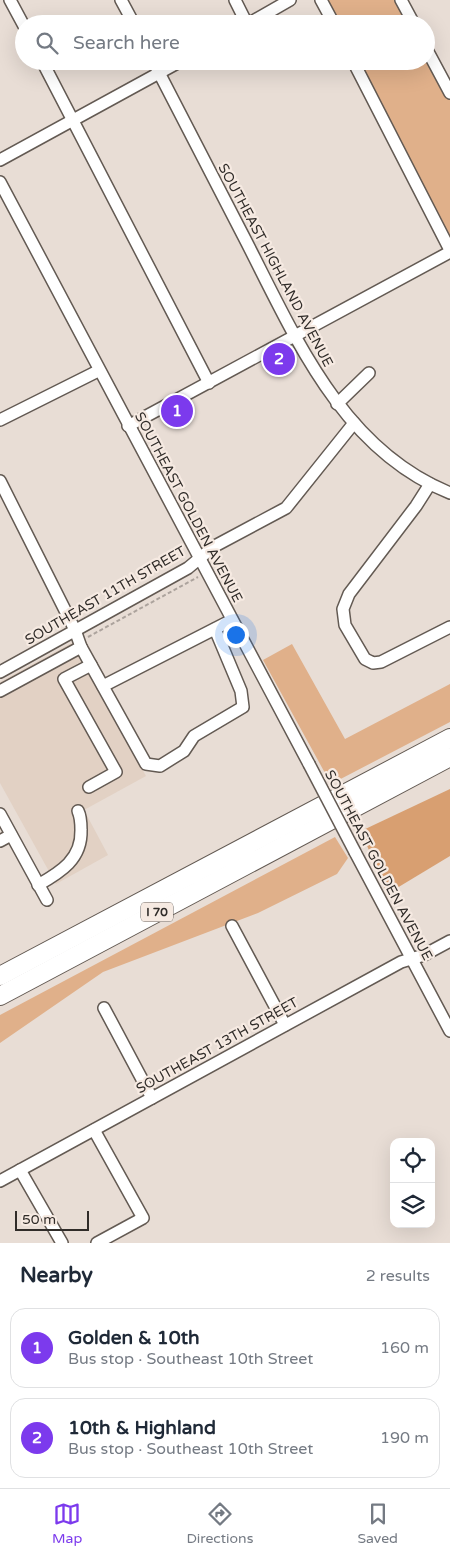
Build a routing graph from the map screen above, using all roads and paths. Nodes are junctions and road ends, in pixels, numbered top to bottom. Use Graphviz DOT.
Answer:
graph roads {
  1 [pos="10,0"];
  2 [pos="121,0"];
  3 [pos="235,0"];
  4 [pos="290,0"];
  5 [pos="321,0"];
  6 [pos="402,0"];
  7 [pos="18,15"];
  8 [pos="129,15"];
  9 [pos="242,15"];
  10 [pos="263,15"];
  11 [pos="329,15"];
  12 [pos="410,15"];
  13 [pos="435,65"];
  14 [pos="47,70"];
  15 [pos="158,70"];
  16 [pos="165,70"];
  17 [pos="358,70"];
  18 [pos="160,73"];
  19 [pos="450,93"];
  20 [pos="73,121"];
  21 [pos="0,160"];
  22 [pos="0,182"];
  23 [pos="450,251"];
  24 [pos="295,337"];
  25 [pos="98,371"];
  26 [pos="369,373"];
  27 [pos="209,382"];
  28 [pos="337,404"];
  29 [pos="0,420"];
  30 [pos="354,424"];
  31 [pos="128,426"];
  32 [pos="0,481"];
  33 [pos="430,484"];
  34 [pos="450,493"];
  35 [pos="200,559"];
  36 [pos="207,572"];
  37 [pos="232,620"];
  38 [pos="450,627"];
  39 [pos="215,629"];
  40 [pos="75,630"];
  41 [pos="84,643"];
  42 [pos="91,665"];
  43 [pos="0,672"];
  44 [pos="103,686"];
  45 [pos="0,691"];
  46 [pos="450,738"];
  47 [pos="450,757"];
  48 [pos="89,787"];
  49 [pos="78,811"];
  50 [pos="0,814"];
  51 [pos="11,835"];
  52 [pos="0,841"];
  53 [pos="38,885"];
  54 [pos="46,900"];
  55 [pos="104,921"];
  56 [pos="232,926"];
  57 [pos="450,941"];
  58 [pos="412,959"];
  59 [pos="0,965"];
  60 [pos="0,976"];
  61 [pos="0,996"];
  62 [pos="104,1008"];
  63 [pos="285,1025"];
  64 [pos="450,1031"];
  65 [pos="152,1098"];
  66 [pos="94,1130"];
  67 [pos="20,1170"];
  68 [pos="0,1181"];
  69 [pos="62,1243"];
  70 [pos="98,1243"];
  1 -- 7 [label="street"];
  2 -- 8 [label="street"];
  3 -- 9 [label="street"];
  4 -- 10 [label="street"];
  5 -- 11 [label="street"];
  6 -- 12 [label="street"];
  13 -- 19 [label="street"];
  14 -- 20 [label="street"];
  15 -- 18 [label="street, SOUTHEAST HIGHLAND AVENUE"];
  16 -- 18 [label="street"];
  17 -- 23 [label="street"];
  18 -- 20 [label="street"];
  18 -- 24 [label="street, SOUTHEAST HIGHLAND AVENUE"];
  20 -- 21 [label="street"];
  20 -- 27 [label="street"];
  22 -- 25 [label="street, SOUTHEAST GOLDEN AVENUE"];
  23 -- 24 [label="street"];
  24 -- 27 [label="street"];
  24 -- 28 [label="street, SOUTHEAST HIGHLAND AVENUE"];
  25 -- 29 [label="street"];
  25 -- 31 [label="street, SOUTHEAST GOLDEN AVENUE"];
  26 -- 28 [label="street"];
  27 -- 31 [label="street"];
  28 -- 30 [label="street, SOUTHEAST HIGHLAND AVENUE"];
  30 -- 33 [label="street, SOUTHEAST HIGHLAND AVENUE"];
  30 -- 35 [label="street, SOUTHEAST 11TH STREET"];
  31 -- 35 [label="street, SOUTHEAST GOLDEN AVENUE"];
  32 -- 40 [label="street"];
  33 -- 34 [label="street, SOUTHEAST HIGHLAND AVENUE"];
  33 -- 38 [label="street"];
  35 -- 36 [label="street, SOUTHEAST GOLDEN AVENUE"];
  35 -- 40 [label="street, SOUTHEAST 11TH STREET"];
  36 -- 37 [label="street, SOUTHEAST GOLDEN AVENUE"];
  36 -- 41 [label="path"];
  37 -- 39 [label="street"];
  37 -- 58 [label="street, SOUTHEAST GOLDEN AVENUE, bridge"];
  39 -- 44 [label="street"];
  39 -- 44 [label="street"];
  40 -- 41 [label="street"];
  40 -- 43 [label="street, SOUTHEAST 11TH STREET"];
  41 -- 42 [label="street"];
  41 -- 45 [label="street"];
  42 -- 44 [label="street"];
  42 -- 48 [label="street"];
  46 -- 55 [label="highway, I 70"];
  47 -- 61 [label="highway, I 70"];
  49 -- 53 [label="street"];
  50 -- 51 [label="street"];
  51 -- 52 [label="street"];
  51 -- 53 [label="street"];
  53 -- 54 [label="street"];
  55 -- 59 [label="highway"];
  55 -- 60 [label="highway, I 70"];
  56 -- 63 [label="street"];
  57 -- 58 [label="street, SOUTHEAST 13TH STREET"];
  58 -- 63 [label="street, SOUTHEAST 13TH STREET"];
  58 -- 64 [label="street, SOUTHEAST GOLDEN AVENUE"];
  62 -- 65 [label="street"];
  63 -- 65 [label="street, SOUTHEAST 13TH STREET"];
  65 -- 66 [label="street, SOUTHEAST 13TH STREET"];
  66 -- 67 [label="street, SOUTHEAST 13TH STREET"];
  66 -- 70 [label="street"];
  67 -- 68 [label="street, SOUTHEAST 13TH STREET"];
  67 -- 69 [label="street"];
}
